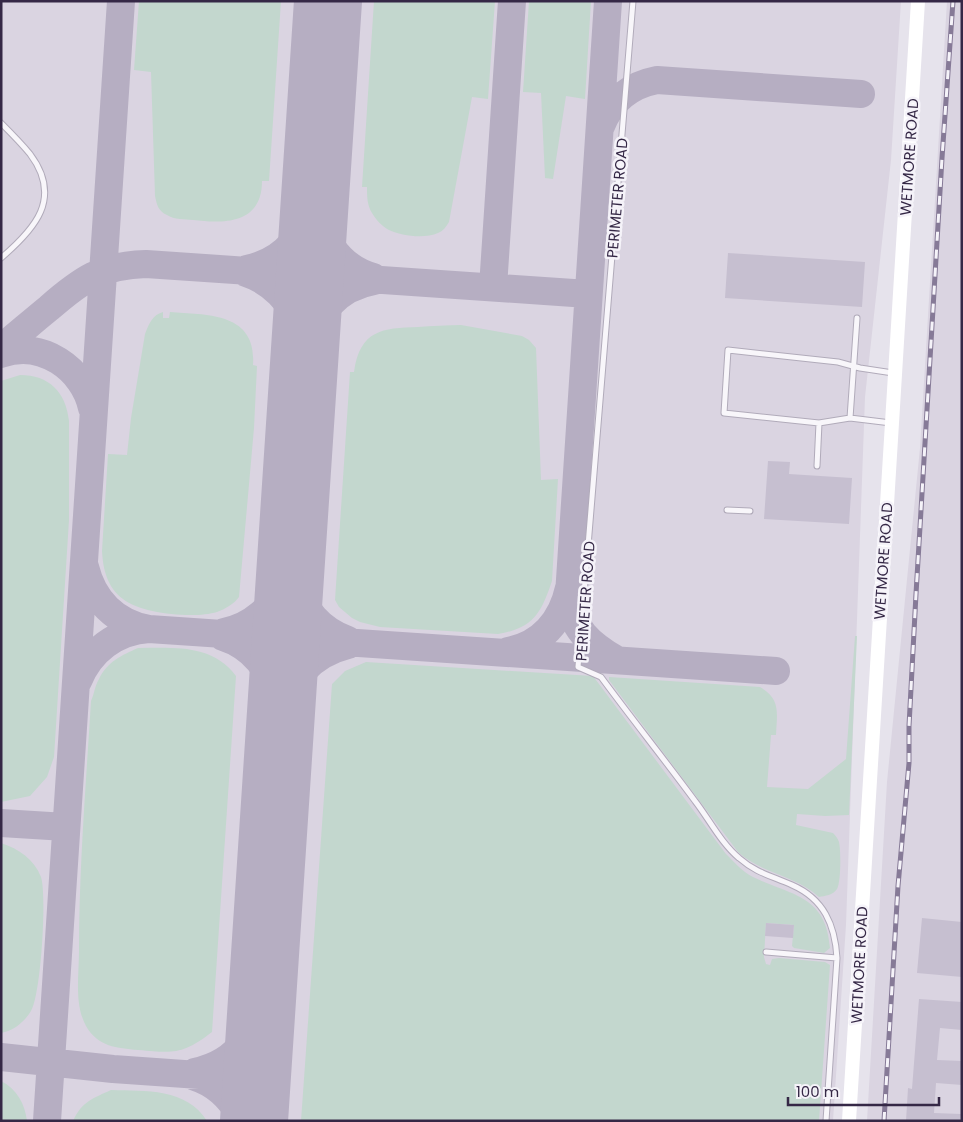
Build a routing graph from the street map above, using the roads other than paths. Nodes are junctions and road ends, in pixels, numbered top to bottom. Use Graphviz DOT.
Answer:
graph roads {
  1 [pos="633,1"];
  2 [pos="918,1"];
  3 [pos="1,123"];
  4 [pos="1,258"];
  5 [pos="857,318"];
  6 [pos="853,366"];
  7 [pos="895,374"];
  8 [pos="850,418"];
  9 [pos="820,423"];
  10 [pos="892,423"];
  11 [pos="817,466"];
  12 [pos="727,510"];
  13 [pos="750,511"];
  14 [pos="766,952"];
  15 [pos="837,958"];
  16 [pos="826,1121"];
  17 [pos="849,1121"];
  1 -- 15 [label="lane, PERIMETER ROAD"];
  2 -- 7 [label="main road, WETMORE ROAD"];
  3 -- 4 [label="lane"];
  5 -- 6 [label="lane"];
  6 -- 7 [label="lane"];
  6 -- 8 [label="lane"];
  6 -- 9 [label="lane"];
  7 -- 10 [label="main road, WETMORE ROAD"];
  8 -- 9 [label="lane"];
  8 -- 10 [label="lane"];
  9 -- 11 [label="lane"];
  10 -- 17 [label="main road, WETMORE ROAD"];
  12 -- 13 [label="lane"];
  14 -- 15 [label="lane"];
  15 -- 16 [label="lane, PERIMETER ROAD"];
}
